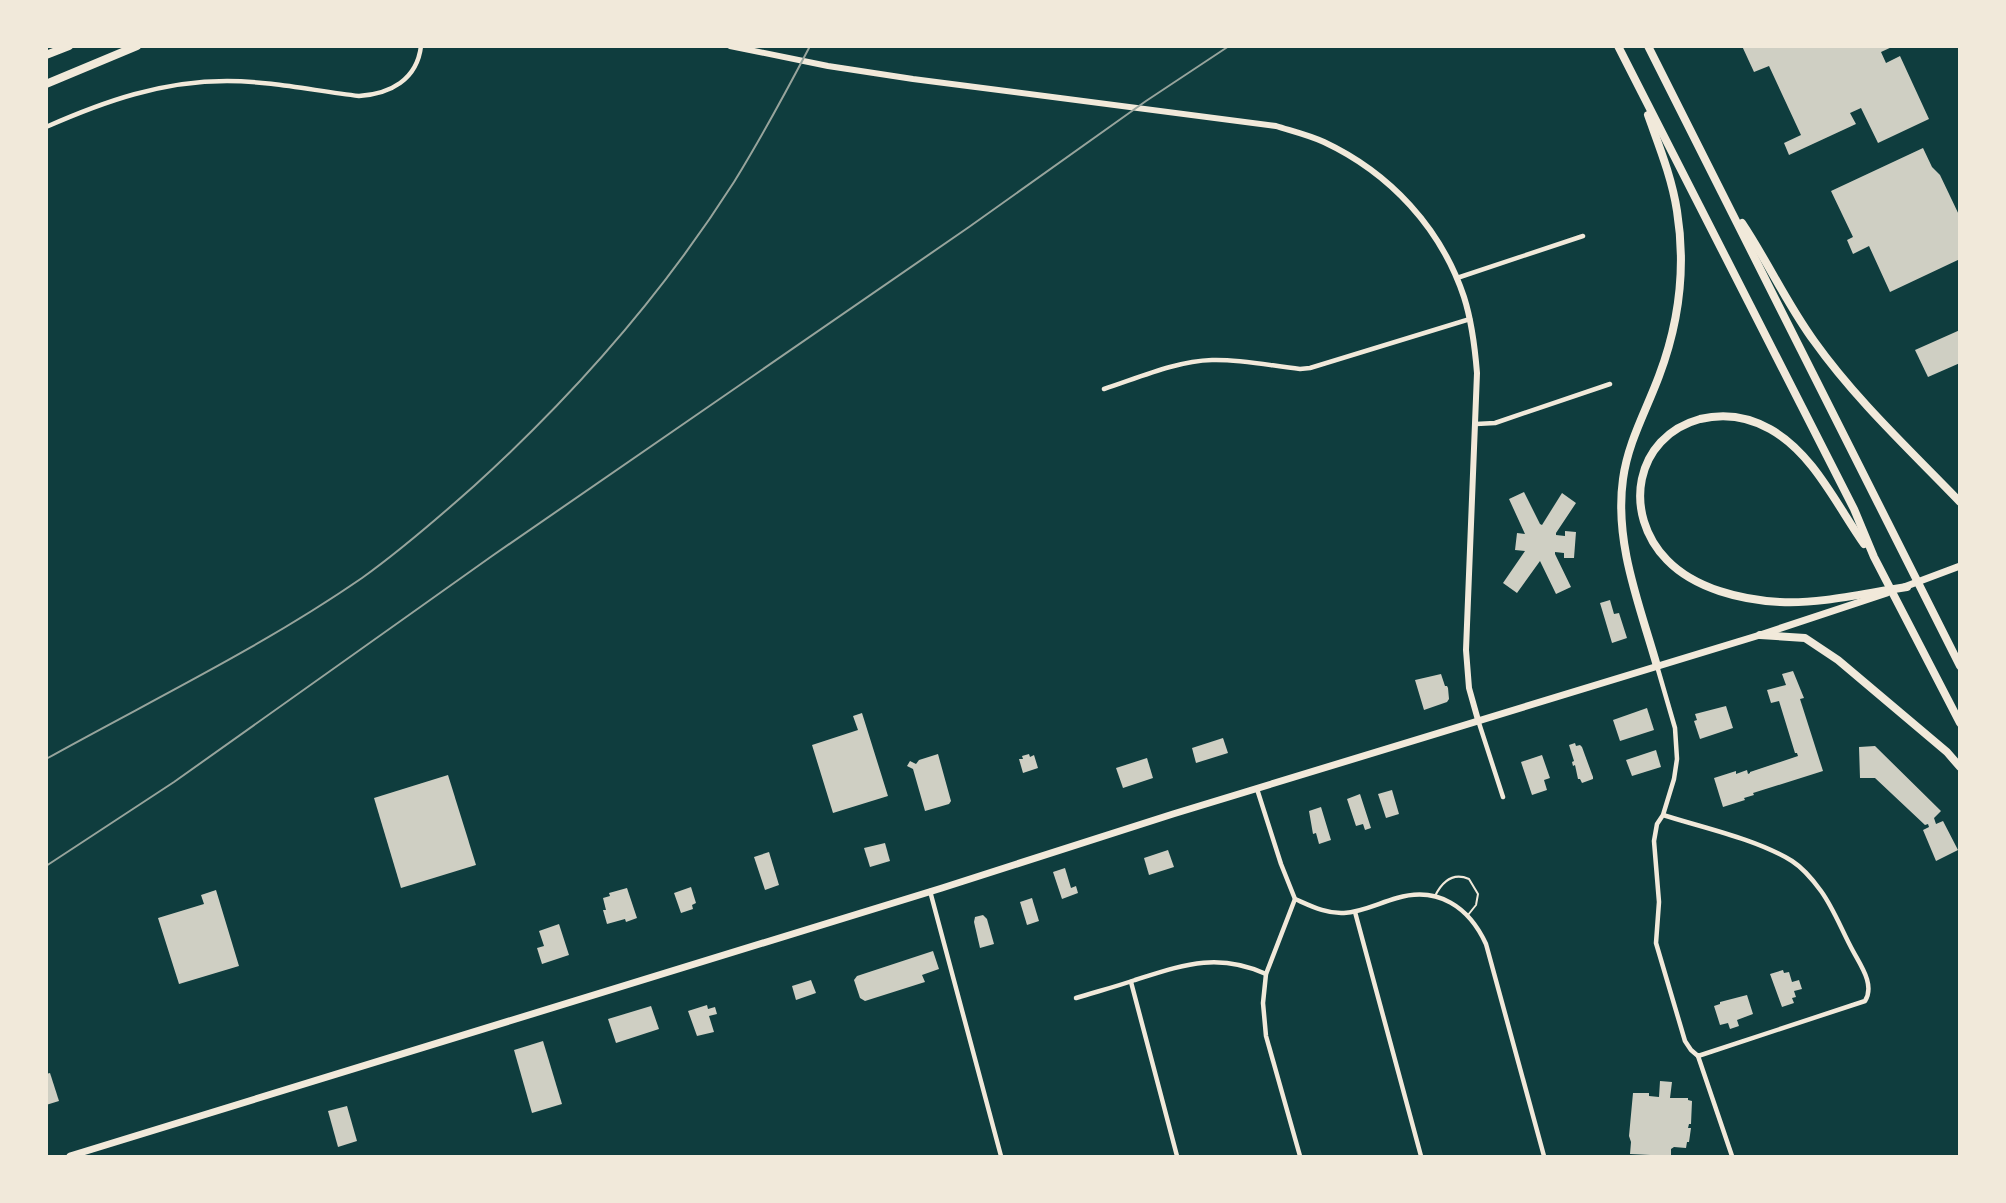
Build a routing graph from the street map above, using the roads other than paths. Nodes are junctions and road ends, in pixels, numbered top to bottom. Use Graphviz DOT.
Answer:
graph roads {
  1 [pos="69,46"];
  2 [pos="137,46"];
  3 [pos="421,46"];
  4 [pos="730,46"];
  5 [pos="1618,46"];
  6 [pos="1648,46"];
  7 [pos="46,55"];
  8 [pos="46,84"];
  9 [pos="1641,92"];
  10 [pos="46,127"];
  11 [pos="1722,193"];
  12 [pos="1583,236"];
  13 [pos="1457,278"];
  14 [pos="1470,319"];
  15 [pos="1610,384"];
  16 [pos="1104,389"];
  17 [pos="1476,424"];
  18 [pos="1959,502"];
  19 [pos="1874,557"];
  20 [pos="1959,566"];
  21 [pos="1906,586"];
  22 [pos="1760,635"];
  23 [pos="1657,666"];
  24 [pos="1959,666"];
  25 [pos="1478,720"];
  26 [pos="1959,723"];
  27 [pos="1959,767"];
  28 [pos="1257,789"];
  29 [pos="1503,797"];
  30 [pos="1664,815"];
  31 [pos="930,891"];
  32 [pos="1435,896"];
  33 [pos="1295,899"];
  34 [pos="1354,912"];
  35 [pos="1468,915"];
  36 [pos="1266,974"];
  37 [pos="1131,982"];
  38 [pos="1076,998"];
  39 [pos="1698,1056"];
  40 [pos="70,1156"];
  41 [pos="1001,1156"];
  42 [pos="1177,1156"];
  43 [pos="1300,1156"];
  44 [pos="1421,1156"];
  45 [pos="1544,1156"];
  46 [pos="1732,1156"];
  1 -- 7 [label="highway"];
  2 -- 8 [label="highway"];
  3 -- 10 [label="street"];
  4 -- 13 [label="street"];
  5 -- 9 [label="highway"];
  6 -- 11 [label="highway"];
  9 -- 19 [label="highway"];
  9 -- 23 [label="highway"];
  11 -- 18 [label="highway"];
  11 -- 24 [label="highway"];
  12 -- 13 [label="street"];
  13 -- 14 [label="street"];
  14 -- 16 [label="street"];
  14 -- 17 [label="street"];
  15 -- 17 [label="street"];
  17 -- 25 [label="street"];
  19 -- 21 [label="highway"];
  19 -- 26 [label="highway"];
  20 -- 21 [label="main road"];
  21 -- 22 [label="main road"];
  22 -- 23 [label="main road"];
  22 -- 27 [label="highway"];
  23 -- 25 [label="main road"];
  23 -- 30 [label="street"];
  25 -- 28 [label="main road"];
  25 -- 29 [label="street"];
  28 -- 31 [label="main road"];
  28 -- 33 [label="street"];
  30 -- 39 [label="street"];
  30 -- 39 [label="street"];
  31 -- 40 [label="main road"];
  31 -- 41 [label="street"];
  32 -- 34 [label="street"];
  32 -- 35 [label="street"];
  32 -- 35 [label="lane"];
  33 -- 34 [label="street"];
  33 -- 36 [label="street"];
  34 -- 44 [label="street"];
  35 -- 45 [label="street"];
  36 -- 37 [label="street"];
  36 -- 43 [label="street"];
  37 -- 38 [label="street"];
  37 -- 42 [label="street"];
  39 -- 46 [label="street"];
}
